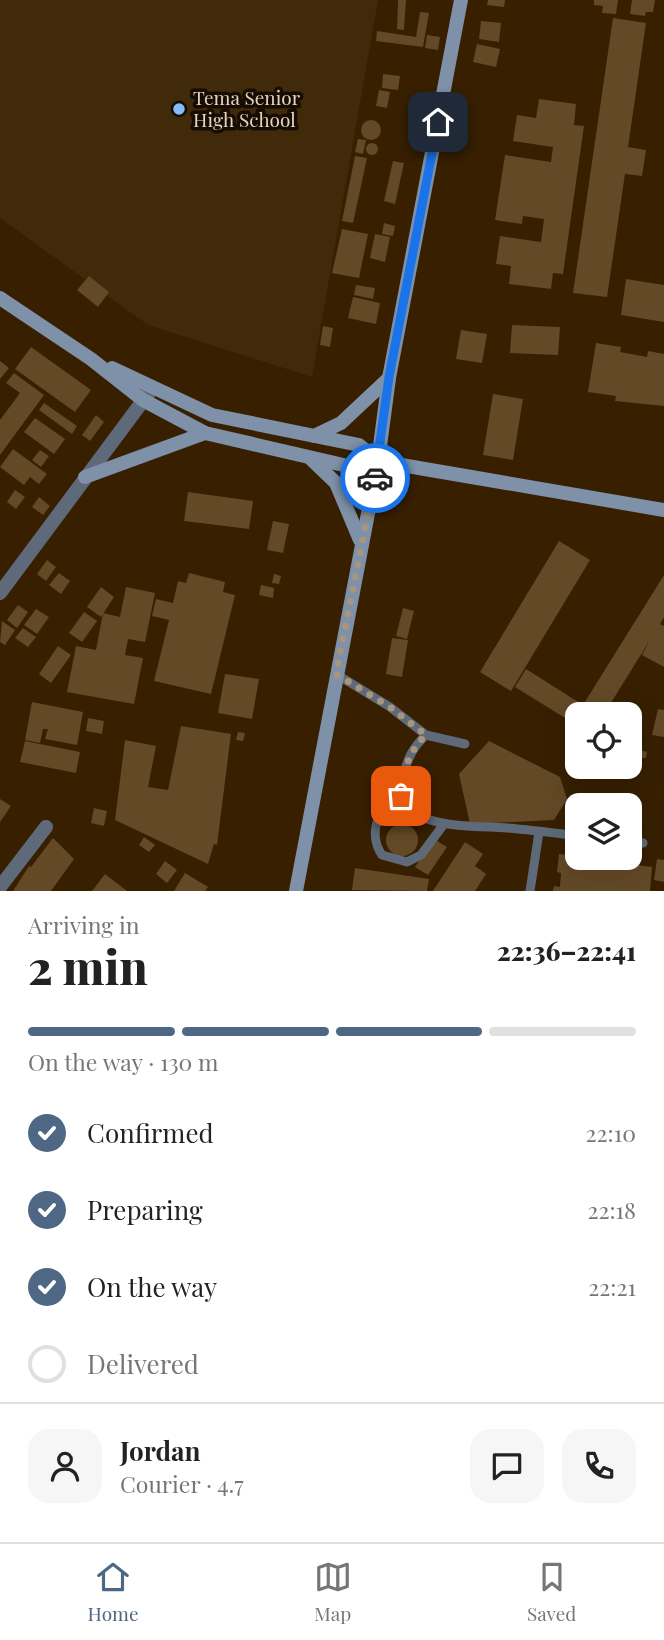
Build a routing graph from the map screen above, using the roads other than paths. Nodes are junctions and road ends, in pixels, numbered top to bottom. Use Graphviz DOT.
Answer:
graph roads {
  1 [pos="461,0"];
  2 [pos="0,298"];
  3 [pos="91,359"];
  4 [pos="389,377"];
  5 [pos="153,386"];
  6 [pos="144,400"];
  7 [pos="205,433"];
  8 [pos="312,436"];
  9 [pos="308,457"];
  10 [pos="379,461"];
  11 [pos="85,477"];
  12 [pos="664,510"];
  13 [pos="361,542"];
  14 [pos="0,593"];
  15 [pos="336,674"];
  16 [pos="426,735"];
  17 [pos="465,744"];
  18 [pos="401,796"];
  19 [pos="444,824"];
  20 [pos="46,827"];
  21 [pos="539,832"];
  22 [pos="565,835"];
  23 [pos="0,887"];
  24 [pos="296,891"];
  25 [pos="530,891"];
  1 -- 4 [label="street"];
  2 -- 3 [label="street"];
  3 -- 5 [label="street"];
  3 -- 6 [label="street"];
  4 -- 8 [label="street"];
  4 -- 10 [label="street"];
  5 -- 6 [label="street"];
  5 -- 8 [label="street"];
  6 -- 7 [label="street"];
  6 -- 11 [label="street"];
  7 -- 9 [label="street"];
  7 -- 11 [label="street"];
  8 -- 10 [label="street"];
  9 -- 10 [label="street"];
  9 -- 13 [label="street"];
  10 -- 12 [label="street"];
  10 -- 13 [label="street"];
  11 -- 14 [label="street"];
  13 -- 15 [label="street"];
  15 -- 16 [label="lane"];
  15 -- 24 [label="street"];
  16 -- 17 [label="lane"];
  16 -- 18 [label="lane"];
  18 -- 19 [label="lane"];
  18 -- 19 [label="lane"];
  19 -- 21 [label="lane"];
  20 -- 23 [label="street"];
  21 -- 22 [label="lane"];
  21 -- 25 [label="lane"];
}
